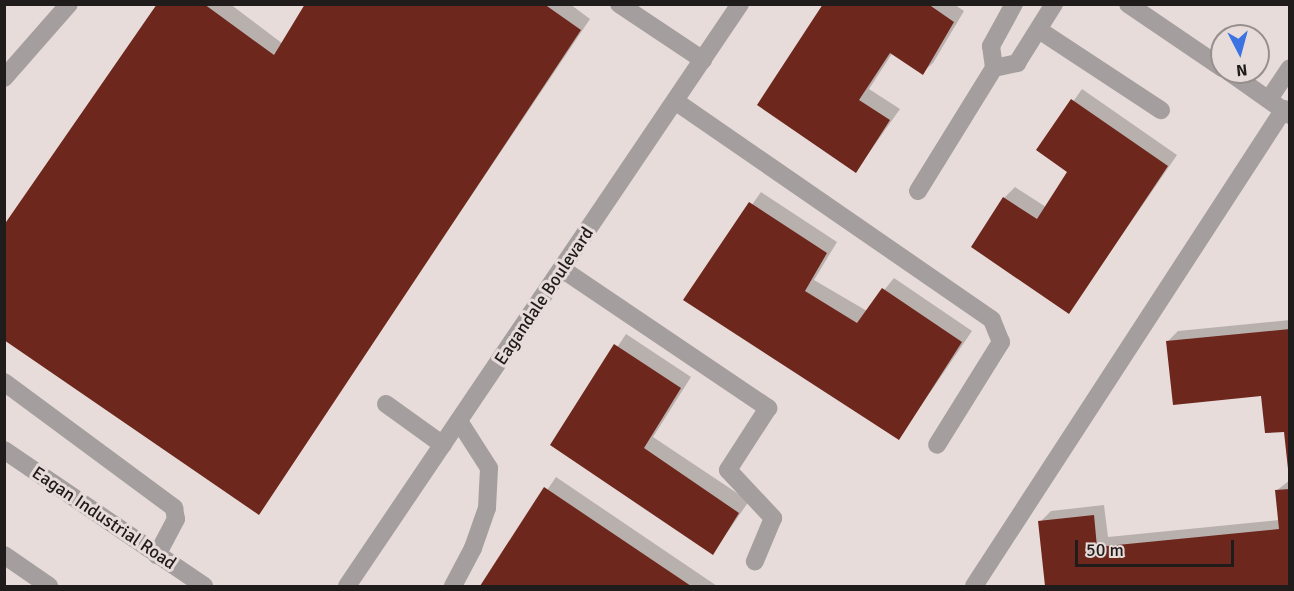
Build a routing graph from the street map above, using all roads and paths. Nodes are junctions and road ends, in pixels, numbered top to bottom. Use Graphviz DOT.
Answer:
graph roads {
  1 [pos="69,4"];
  2 [pos="619,4"];
  3 [pos="740,4"];
  4 [pos="1054,4"];
  5 [pos="1128,4"];
  6 [pos="1007,7"];
  7 [pos="1039,30"];
  8 [pos="703,60"];
  9 [pos="1210,60"];
  10 [pos="994,68"];
  11 [pos="1290,68"];
  12 [pos="4,78"];
  13 [pos="1246,84"];
  14 [pos="675,101"];
  15 [pos="1281,108"];
  16 [pos="1161,110"];
  17 [pos="918,191"];
  18 [pos="562,269"];
  19 [pos="4,382"];
  20 [pos="386,404"];
  21 [pos="459,421"];
  22 [pos="443,445"];
  23 [pos="938,445"];
  24 [pos="4,450"];
  25 [pos="4,555"];
  26 [pos="158,555"];
  27 [pos="755,561"];
  28 [pos="49,586"];
  29 [pos="204,586"];
  30 [pos="347,586"];
  31 [pos="453,586"];
  32 [pos="974,586"];
  1 -- 12 [label="street"];
  2 -- 8 [label="street"];
  3 -- 8 [label="street, Eagandale Boulevard"];
  4 -- 7 [label="street"];
  5 -- 9 [label="street"];
  6 -- 10 [label="street"];
  7 -- 10 [label="street"];
  7 -- 16 [label="street"];
  8 -- 14 [label="street, Eagandale Boulevard"];
  10 -- 17 [label="street"];
  11 -- 15 [label="street"];
  13 -- 15 [label="street"];
  14 -- 18 [label="street, Eagandale Boulevard"];
  14 -- 23 [label="street"];
  15 -- 32 [label="street"];
  18 -- 21 [label="street, Eagandale Boulevard"];
  18 -- 27 [label="street"];
  19 -- 26 [label="street"];
  20 -- 22 [label="street"];
  21 -- 22 [label="street, Eagandale Boulevard"];
  21 -- 31 [label="street"];
  22 -- 30 [label="street, Eagandale Boulevard"];
  24 -- 26 [label="street, Eagan Industrial Road"];
  25 -- 28 [label="street"];
  26 -- 29 [label="street, Eagan Industrial Road"];
}
